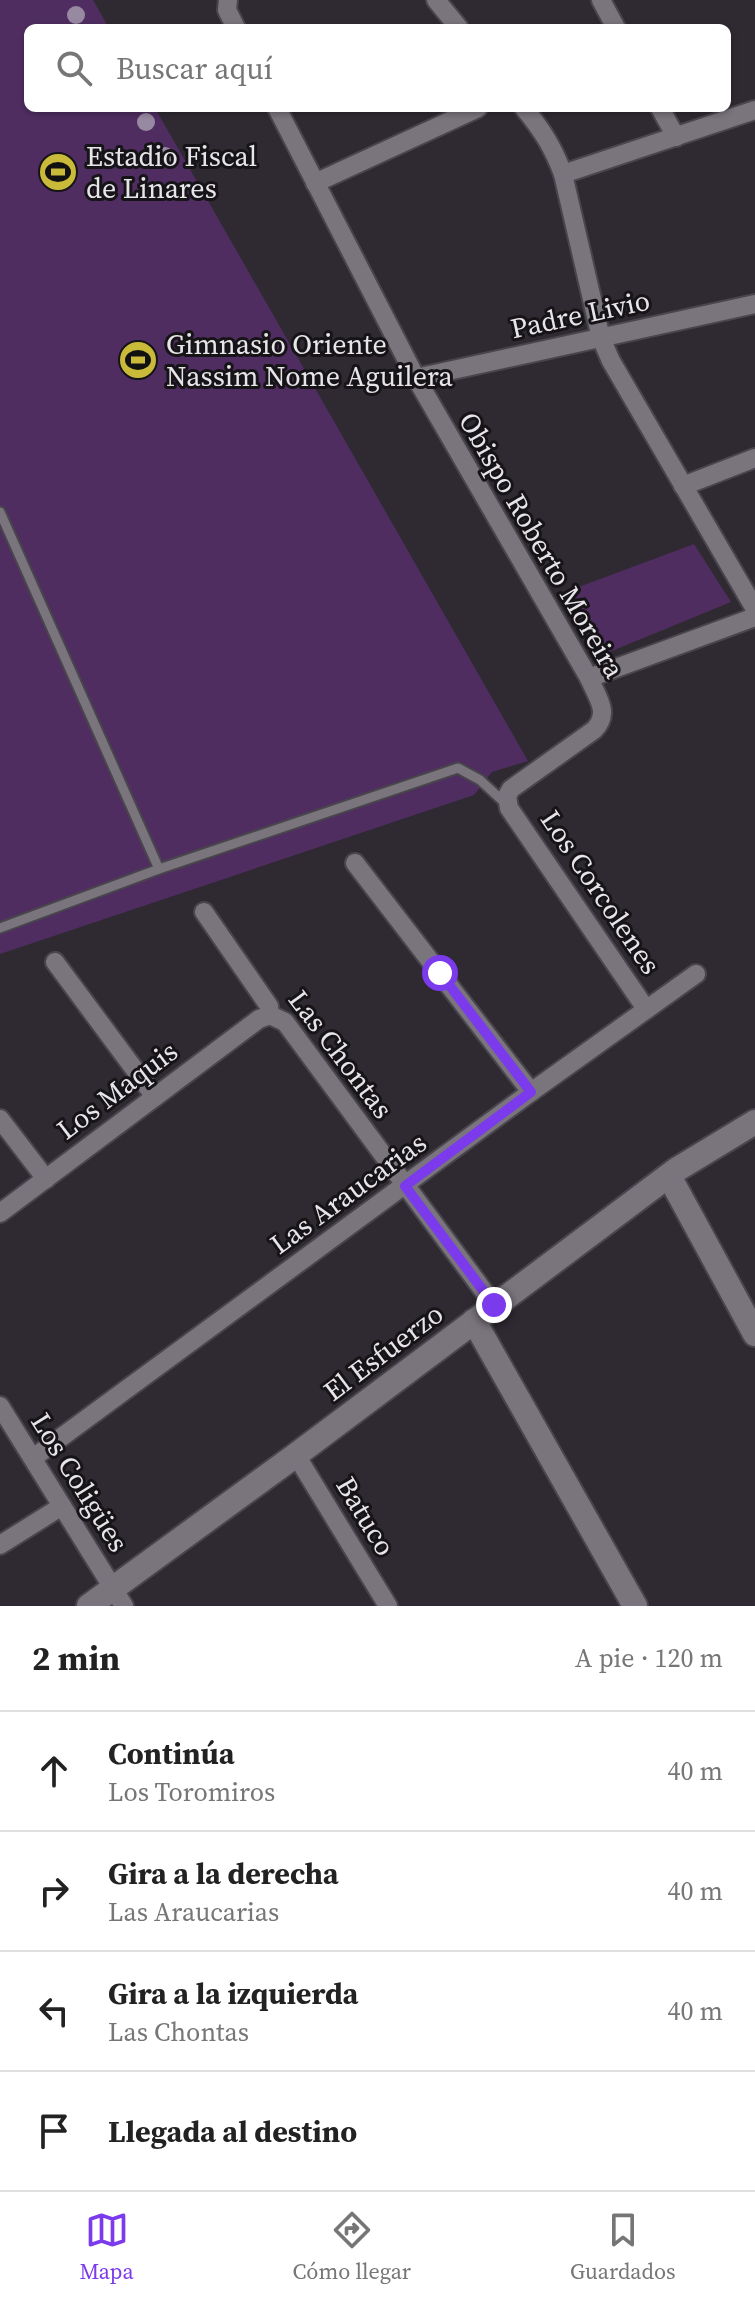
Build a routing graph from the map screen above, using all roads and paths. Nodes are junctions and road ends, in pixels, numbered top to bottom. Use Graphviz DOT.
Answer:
graph roads {
  1 [pos="228,0"];
  2 [pos="436,0"];
  3 [pos="601,0"];
  4 [pos="234,24"];
  5 [pos="456,24"];
  6 [pos="614,24"];
  7 [pos="755,110"];
  8 [pos="279,112"];
  9 [pos="469,112"];
  10 [pos="527,112"];
  11 [pos="662,112"];
  12 [pos="676,137"];
  13 [pos="563,174"];
  14 [pos="315,183"];
  15 [pos="755,304"];
  16 [pos="601,338"];
  17 [pos="416,378"];
  18 [pos="755,458"];
  19 [pos="683,486"];
  20 [pos="0,512"];
  21 [pos="755,609"];
  22 [pos="755,617"];
  23 [pos="589,678"];
  24 [pos="509,808"];
  25 [pos="355,863"];
  26 [pos="159,869"];
  27 [pos="204,912"];
  28 [pos="0,928"];
  29 [pos="55,962"];
  30 [pos="696,974"];
  31 [pos="646,1009"];
  32 [pos="270,1015"];
  33 [pos="531,1092"];
  34 [pos="155,1097"];
  35 [pos="0,1119"];
  36 [pos="755,1122"];
  37 [pos="669,1176"];
  38 [pos="46,1179"];
  39 [pos="405,1186"];
  40 [pos="0,1213"];
  41 [pos="494,1305"];
  42 [pos="474,1321"];
  43 [pos="755,1334"];
  44 [pos="0,1406"];
  45 [pos="296,1455"];
  46 [pos="33,1458"];
  47 [pos="62,1506"];
  48 [pos="0,1545"];
  49 [pos="119,1597"];
  50 [pos="89,1606"];
  51 [pos="388,1606"];
  52 [pos="635,1606"];
  1 -- 4 [label="street"];
  2 -- 5 [label="street"];
  3 -- 6 [label="street"];
  7 -- 12 [label="street"];
  8 -- 14 [label="street, Obispo Roberto Moreira"];
  9 -- 14 [label="street"];
  10 -- 13 [label="street"];
  11 -- 12 [label="street"];
  12 -- 13 [label="street"];
  13 -- 16 [label="street"];
  14 -- 17 [label="street, Obispo Roberto Moreira"];
  15 -- 16 [label="street, Padre Livio"];
  16 -- 17 [label="street, Padre Livio"];
  16 -- 19 [label="street"];
  17 -- 23 [label="street, Obispo Roberto Moreira"];
  18 -- 19 [label="street"];
  19 -- 21 [label="street"];
  20 -- 26 [label="lane"];
  22 -- 23 [label="street"];
  23 -- 24 [label="street, Obispo Roberto Moreira"];
  24 -- 26 [label="lane"];
  24 -- 31 [label="street, Los Corcolenes"];
  25 -- 33 [label="street"];
  26 -- 28 [label="lane"];
  27 -- 32 [label="street, Las Chontas"];
  29 -- 34 [label="street"];
  30 -- 31 [label="street, Las Araucarias"];
  31 -- 33 [label="street, Las Araucarias"];
  32 -- 34 [label="street, Los Maquis"];
  32 -- 39 [label="street, Las Chontas"];
  33 -- 39 [label="street, Las Araucarias"];
  34 -- 38 [label="street, Los Maquis"];
  35 -- 38 [label="street"];
  36 -- 37 [label="street, El Esfuerzo"];
  37 -- 41 [label="street, El Esfuerzo"];
  37 -- 43 [label="street"];
  38 -- 40 [label="street, Los Maquis"];
  39 -- 41 [label="street, Las Chontas"];
  39 -- 46 [label="street, Las Araucarias"];
  41 -- 42 [label="street, El Esfuerzo"];
  42 -- 45 [label="street, El Esfuerzo"];
  42 -- 52 [label="street"];
  44 -- 46 [label="street, Los Coligües"];
  45 -- 49 [label="street, El Esfuerzo"];
  45 -- 51 [label="street, Batuco"];
  46 -- 47 [label="street, Los Coligües"];
  47 -- 48 [label="street"];
  47 -- 49 [label="street, Los Coligües"];
  49 -- 50 [label="street, El Esfuerzo"];
}
